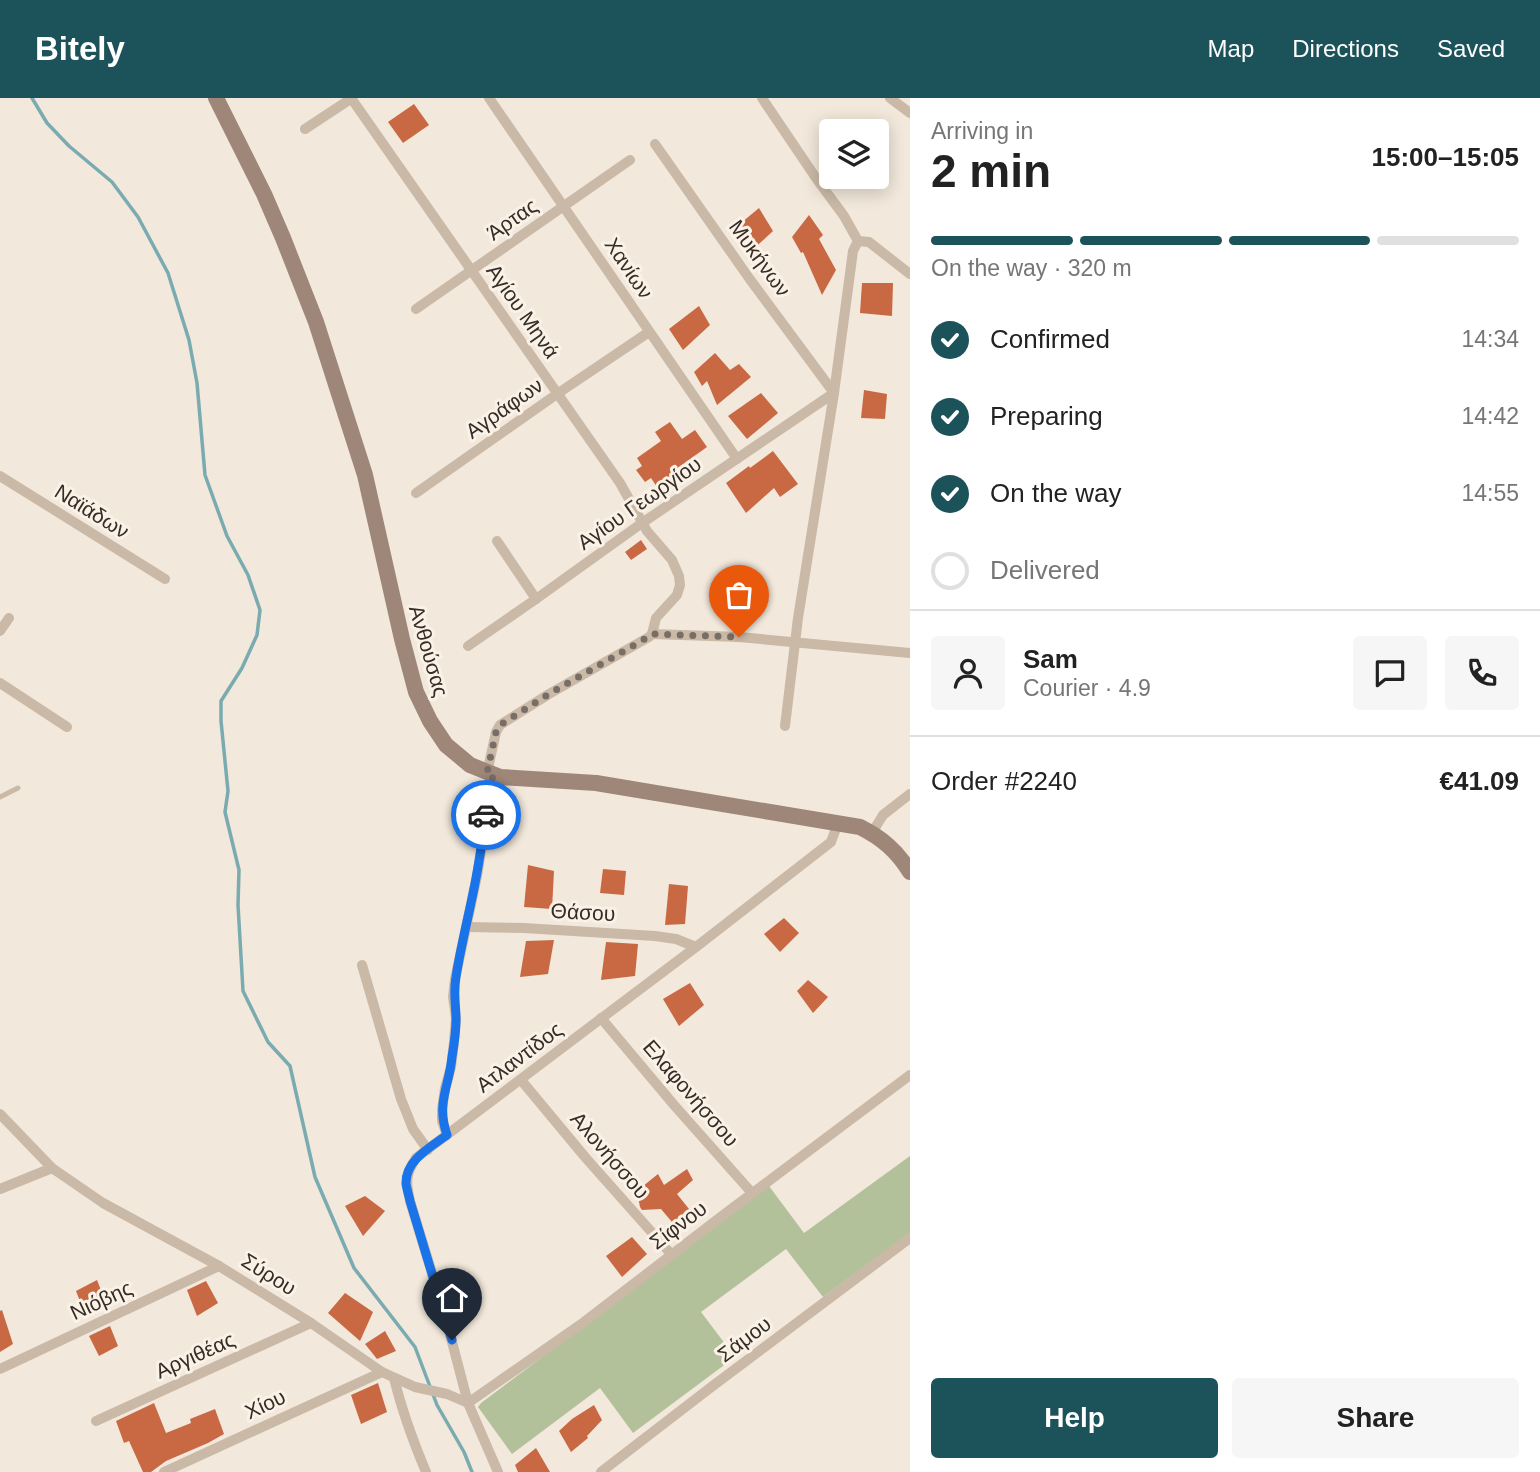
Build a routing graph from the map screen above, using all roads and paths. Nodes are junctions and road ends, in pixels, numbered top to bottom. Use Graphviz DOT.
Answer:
graph roads {
  1 [pos="216,98"];
  2 [pos="351,98"];
  3 [pos="489,98"];
  4 [pos="762,98"];
  5 [pos="890,98"];
  6 [pos="910,113"];
  7 [pos="305,129"];
  8 [pos="655,144"];
  9 [pos="630,160"];
  10 [pos="564,205"];
  11 [pos="858,241"];
  12 [pos="471,270"];
  13 [pos="910,274"];
  14 [pos="416,309"];
  15 [pos="649,332"];
  16 [pos="834,393"];
  17 [pos="557,394"];
  18 [pos="737,459"];
  19 [pos="0,476"];
  20 [pos="416,493"];
  21 [pos="642,523"];
  22 [pos="497,541"];
  23 [pos="164,579"];
  24 [pos="536,599"];
  25 [pos="9,618"];
  26 [pos="0,631"];
  27 [pos="652,634"];
  28 [pos="795,643"];
  29 [pos="468,646"];
  30 [pos="910,653"];
  31 [pos="0,683"];
  32 [pos="785,726"];
  33 [pos="67,727"];
  34 [pos="490,774"];
  35 [pos="18,788"];
  36 [pos="910,794"];
  37 [pos="0,797"];
  38 [pos="838,822"];
  39 [pos="872,833"];
  40 [pos="910,872"];
  41 [pos="466,928"];
  42 [pos="696,947"];
  43 [pos="362,965"];
  44 [pos="601,1018"];
  45 [pos="910,1075"];
  46 [pos="521,1080"];
  47 [pos="0,1114"];
  48 [pos="447,1135"];
  49 [pos="428,1150"];
  50 [pos="51,1168"];
  51 [pos="0,1189"];
  52 [pos="752,1193"];
  53 [pos="910,1238"];
  54 [pos="671,1254"];
  55 [pos="219,1266"];
  56 [pos="311,1323"];
  57 [pos="0,1368"];
  58 [pos="382,1372"];
  59 [pos="394,1378"];
  60 [pos="468,1403"];
  61 [pos="96,1421"];
  62 [pos="164,1472"];
  63 [pos="426,1472"];
  64 [pos="498,1472"];
  65 [pos="601,1472"];
  1 -- 34 [label="street, Ανθούσας"];
  2 -- 7 [label="street"];
  2 -- 12 [label="street, Αγίου Μηνά"];
  3 -- 10 [label="street, Χανίων"];
  4 -- 11 [label="street"];
  5 -- 6 [label="street"];
  8 -- 16 [label="street, Μυκήνων"];
  9 -- 10 [label="street, Άρτας"];
  10 -- 12 [label="street, Άρτας"];
  10 -- 15 [label="street, Χανίων"];
  11 -- 13 [label="street"];
  11 -- 16 [label="street"];
  12 -- 14 [label="street, Άρτας"];
  12 -- 17 [label="street, Αγίου Μηνά"];
  15 -- 17 [label="street, Αγράφων"];
  15 -- 18 [label="street, Χανίων"];
  16 -- 18 [label="street, Αγίου Γεωργίου"];
  16 -- 28 [label="street"];
  17 -- 20 [label="street, Αγράφων"];
  17 -- 21 [label="street, Αγίου Μηνά"];
  18 -- 21 [label="street, Αγίου Γεωργίου"];
  19 -- 23 [label="street, Ναϊάδων"];
  21 -- 24 [label="street, Αγίου Γεωργίου"];
  21 -- 27 [label="street, Αγίου Μηνά"];
  22 -- 24 [label="street"];
  24 -- 29 [label="street, Αγίου Γεωργίου"];
  25 -- 26 [label="street"];
  27 -- 28 [label="street"];
  27 -- 34 [label="street"];
  28 -- 30 [label="street"];
  28 -- 32 [label="street"];
  31 -- 33 [label="street"];
  34 -- 38 [label="street, Ανθούσας"];
  34 -- 41 [label="street"];
  35 -- 37 [label="lane"];
  36 -- 39 [label="street"];
  38 -- 39 [label="street, Ανθούσας"];
  38 -- 42 [label="street, Ατλαντίδος"];
  39 -- 40 [label="street, Ανθούσας"];
  41 -- 42 [label="street, Θάσου"];
  41 -- 48 [label="street"];
  42 -- 44 [label="street, Ατλαντίδος"];
  43 -- 49 [label="street"];
  44 -- 46 [label="street, Ατλαντίδος"];
  44 -- 52 [label="street, Ελαφονήσσου"];
  45 -- 52 [label="street, Σίφνου"];
  46 -- 48 [label="street, Ατλαντίδος"];
  46 -- 54 [label="street, Αλονήσσου"];
  47 -- 50 [label="street, Σύρου"];
  48 -- 49 [label="street, Ατλαντίδος"];
  49 -- 60 [label="street, Ατλαντίδος"];
  50 -- 51 [label="street"];
  50 -- 55 [label="street, Σύρου"];
  52 -- 54 [label="street, Σίφνου"];
  53 -- 65 [label="street, Σάμου"];
  54 -- 60 [label="street, Σίφνου"];
  55 -- 56 [label="street, Σύρου"];
  55 -- 57 [label="street, Νιόβης"];
  56 -- 58 [label="street, Σύρου"];
  56 -- 61 [label="street, Αργιθέας"];
  58 -- 59 [label="street, Σύρου"];
  58 -- 62 [label="street, Χίου"];
  59 -- 60 [label="street, Σύρου"];
  59 -- 63 [label="street"];
  60 -- 64 [label="street"];
}
